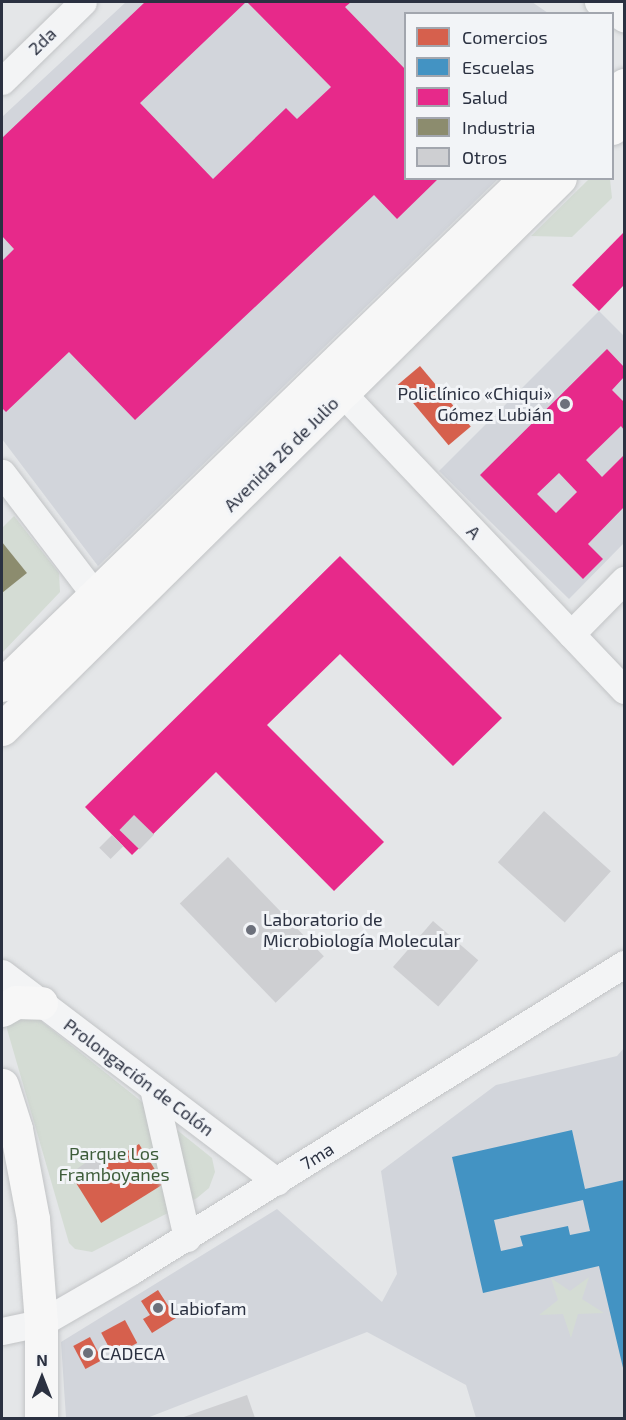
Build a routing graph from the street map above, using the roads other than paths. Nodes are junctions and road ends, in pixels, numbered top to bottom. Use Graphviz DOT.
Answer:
graph roads {
  1 [pos="598,2"];
  2 [pos="72,6"];
  3 [pos="624,18"];
  4 [pos="2,81"];
  5 [pos="524,180"];
  6 [pos="558,180"];
  7 [pos="333,384"];
  8 [pos="2,473"];
  9 [pos="624,580"];
  10 [pos="104,606"];
  11 [pos="571,634"];
  12 [pos="2,685"];
  13 [pos="624,690"];
  14 [pos="2,729"];
  15 [pos="624,964"];
  16 [pos="2,973"];
  17 [pos="41,1003"];
  18 [pos="2,1010"];
  19 [pos="2,1085"];
  20 [pos="153,1088"];
  21 [pos="277,1182"];
  22 [pos="187,1238"];
  23 [pos="41,1323"];
  24 [pos="2,1331"];
  25 [pos="41,1419"];
  1 -- 3 [label="street"];
  2 -- 4 [label="street, 2da"];
  5 -- 7 [label="main road, Avenida 26 de Julio"];
  6 -- 7 [label="main road, Avenida 26 de Julio"];
  7 -- 10 [label="main road, Avenida 26 de Julio"];
  7 -- 11 [label="street, A"];
  8 -- 10 [label="street"];
  9 -- 11 [label="street"];
  10 -- 12 [label="main road, Avenida 26 de Julio"];
  10 -- 14 [label="main road, Avenida 26 de Julio"];
  11 -- 13 [label="street, A"];
  15 -- 21 [label="street, 7ma"];
  16 -- 17 [label="street, Prolongación de Colón"];
  17 -- 18 [label="main road"];
  17 -- 20 [label="street, Prolongación de Colón"];
  19 -- 23 [label="main road"];
  20 -- 21 [label="street, Prolongación de Colón"];
  20 -- 22 [label="street"];
  21 -- 22 [label="street, 7ma"];
  22 -- 23 [label="street, 7ma"];
  23 -- 24 [label="street, 7ma"];
  23 -- 25 [label="main road"];
}
